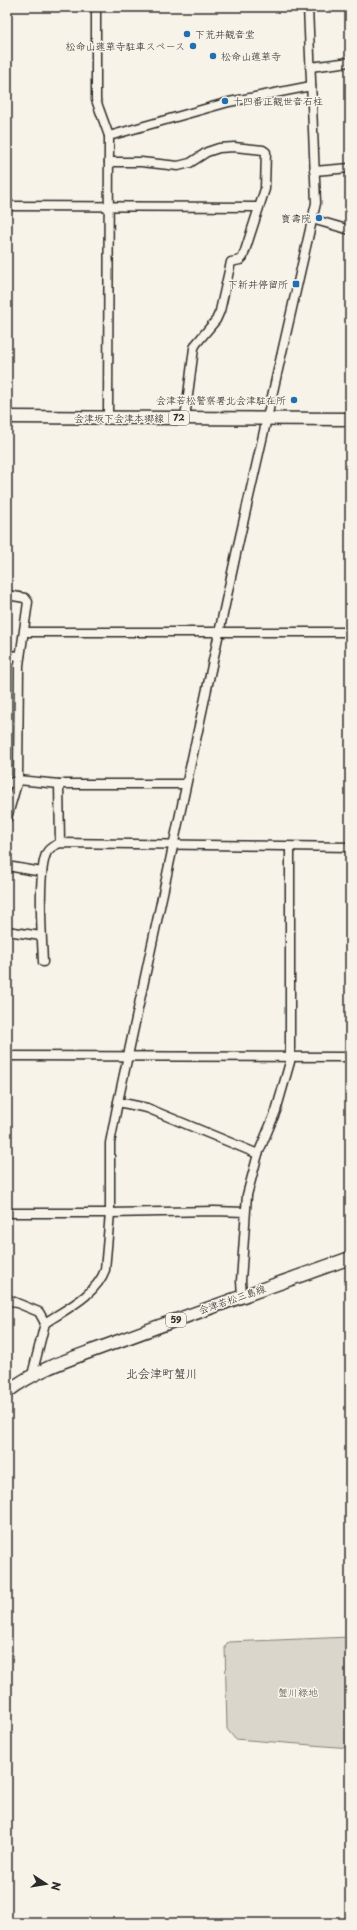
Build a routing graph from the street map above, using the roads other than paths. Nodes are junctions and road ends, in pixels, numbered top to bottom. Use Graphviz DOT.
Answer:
graph roads {
  1 [pos="96,7"];
  2 [pos="308,7"];
  3 [pos="350,62"];
  4 [pos="310,67"];
  5 [pos="311,86"];
  6 [pos="109,136"];
  7 [pos="109,162"];
  8 [pos="350,168"];
  9 [pos="314,171"];
  10 [pos="7,206"];
  11 [pos="109,206"];
  12 [pos="258,207"];
  13 [pos="312,219"];
  14 [pos="350,230"];
  15 [pos="7,417"];
  16 [pos="108,418"];
  17 [pos="185,418"];
  18 [pos="266,419"];
  19 [pos="350,419"];
  20 [pos="7,595"];
  21 [pos="25,632"];
  22 [pos="219,632"];
  23 [pos="350,632"];
  24 [pos="7,655"];
  25 [pos="20,656"];
  26 [pos="18,780"];
  27 [pos="7,784"];
  28 [pos="59,784"];
  29 [pos="186,784"];
  30 [pos="7,818"];
  31 [pos="60,844"];
  32 [pos="173,845"];
  33 [pos="290,847"];
  34 [pos="350,847"];
  35 [pos="7,866"];
  36 [pos="42,872"];
  37 [pos="7,931"];
  38 [pos="41,936"];
  39 [pos="43,962"];
  40 [pos="7,1056"];
  41 [pos="290,1056"];
  42 [pos="128,1057"];
  43 [pos="350,1057"];
  44 [pos="118,1102"];
  45 [pos="258,1154"];
  46 [pos="245,1212"];
  47 [pos="7,1213"];
  48 [pos="110,1213"];
  49 [pos="350,1258"];
  50 [pos="242,1295"];
  51 [pos="7,1299"];
  52 [pos="45,1323"];
  53 [pos="32,1376"];
  54 [pos="7,1392"];
  1 -- 6 [label="street"];
  2 -- 4 [label="street"];
  3 -- 4 [label="street"];
  4 -- 5 [label="street"];
  5 -- 6 [label="street"];
  5 -- 9 [label="street"];
  6 -- 7 [label="street"];
  7 -- 11 [label="street"];
  7 -- 12 [label="street"];
  8 -- 9 [label="street"];
  9 -- 13 [label="street"];
  10 -- 11 [label="street"];
  11 -- 12 [label="street"];
  11 -- 16 [label="street"];
  12 -- 17 [label="street"];
  13 -- 14 [label="street"];
  13 -- 18 [label="street"];
  15 -- 16 [label="main road, 会津坂下会津本郷線 / 72"];
  16 -- 17 [label="main road, 会津坂下会津本郷線 / 72"];
  17 -- 18 [label="main road, 会津坂下会津本郷線 / 72"];
  18 -- 19 [label="main road, 会津坂下会津本郷線 / 72"];
  18 -- 22 [label="street"];
  20 -- 21 [label="street"];
  21 -- 22 [label="street"];
  21 -- 25 [label="street"];
  22 -- 23 [label="street"];
  22 -- 29 [label="street"];
  24 -- 25 [label="street"];
  25 -- 26 [label="street"];
  26 -- 27 [label="street"];
  26 -- 28 [label="street"];
  26 -- 30 [label="street"];
  28 -- 29 [label="street"];
  28 -- 31 [label="street"];
  29 -- 32 [label="street"];
  31 -- 32 [label="street"];
  31 -- 36 [label="street"];
  32 -- 33 [label="street"];
  32 -- 42 [label="street"];
  33 -- 34 [label="street"];
  33 -- 41 [label="street"];
  35 -- 36 [label="street"];
  36 -- 38 [label="street"];
  37 -- 38 [label="street"];
  38 -- 39 [label="street"];
  40 -- 42 [label="street"];
  41 -- 42 [label="street"];
  41 -- 43 [label="street"];
  41 -- 45 [label="street"];
  42 -- 44 [label="street"];
  44 -- 45 [label="street"];
  44 -- 48 [label="street"];
  45 -- 46 [label="street"];
  46 -- 48 [label="street"];
  46 -- 50 [label="street"];
  47 -- 48 [label="street"];
  48 -- 52 [label="street"];
  49 -- 50 [label="main road, 会津若松三島線 / 59"];
  50 -- 53 [label="main road, 会津若松三島線 / 59"];
  51 -- 52 [label="street"];
  52 -- 53 [label="street"];
  53 -- 54 [label="main road, 会津若松三島線 / 59"];
}
